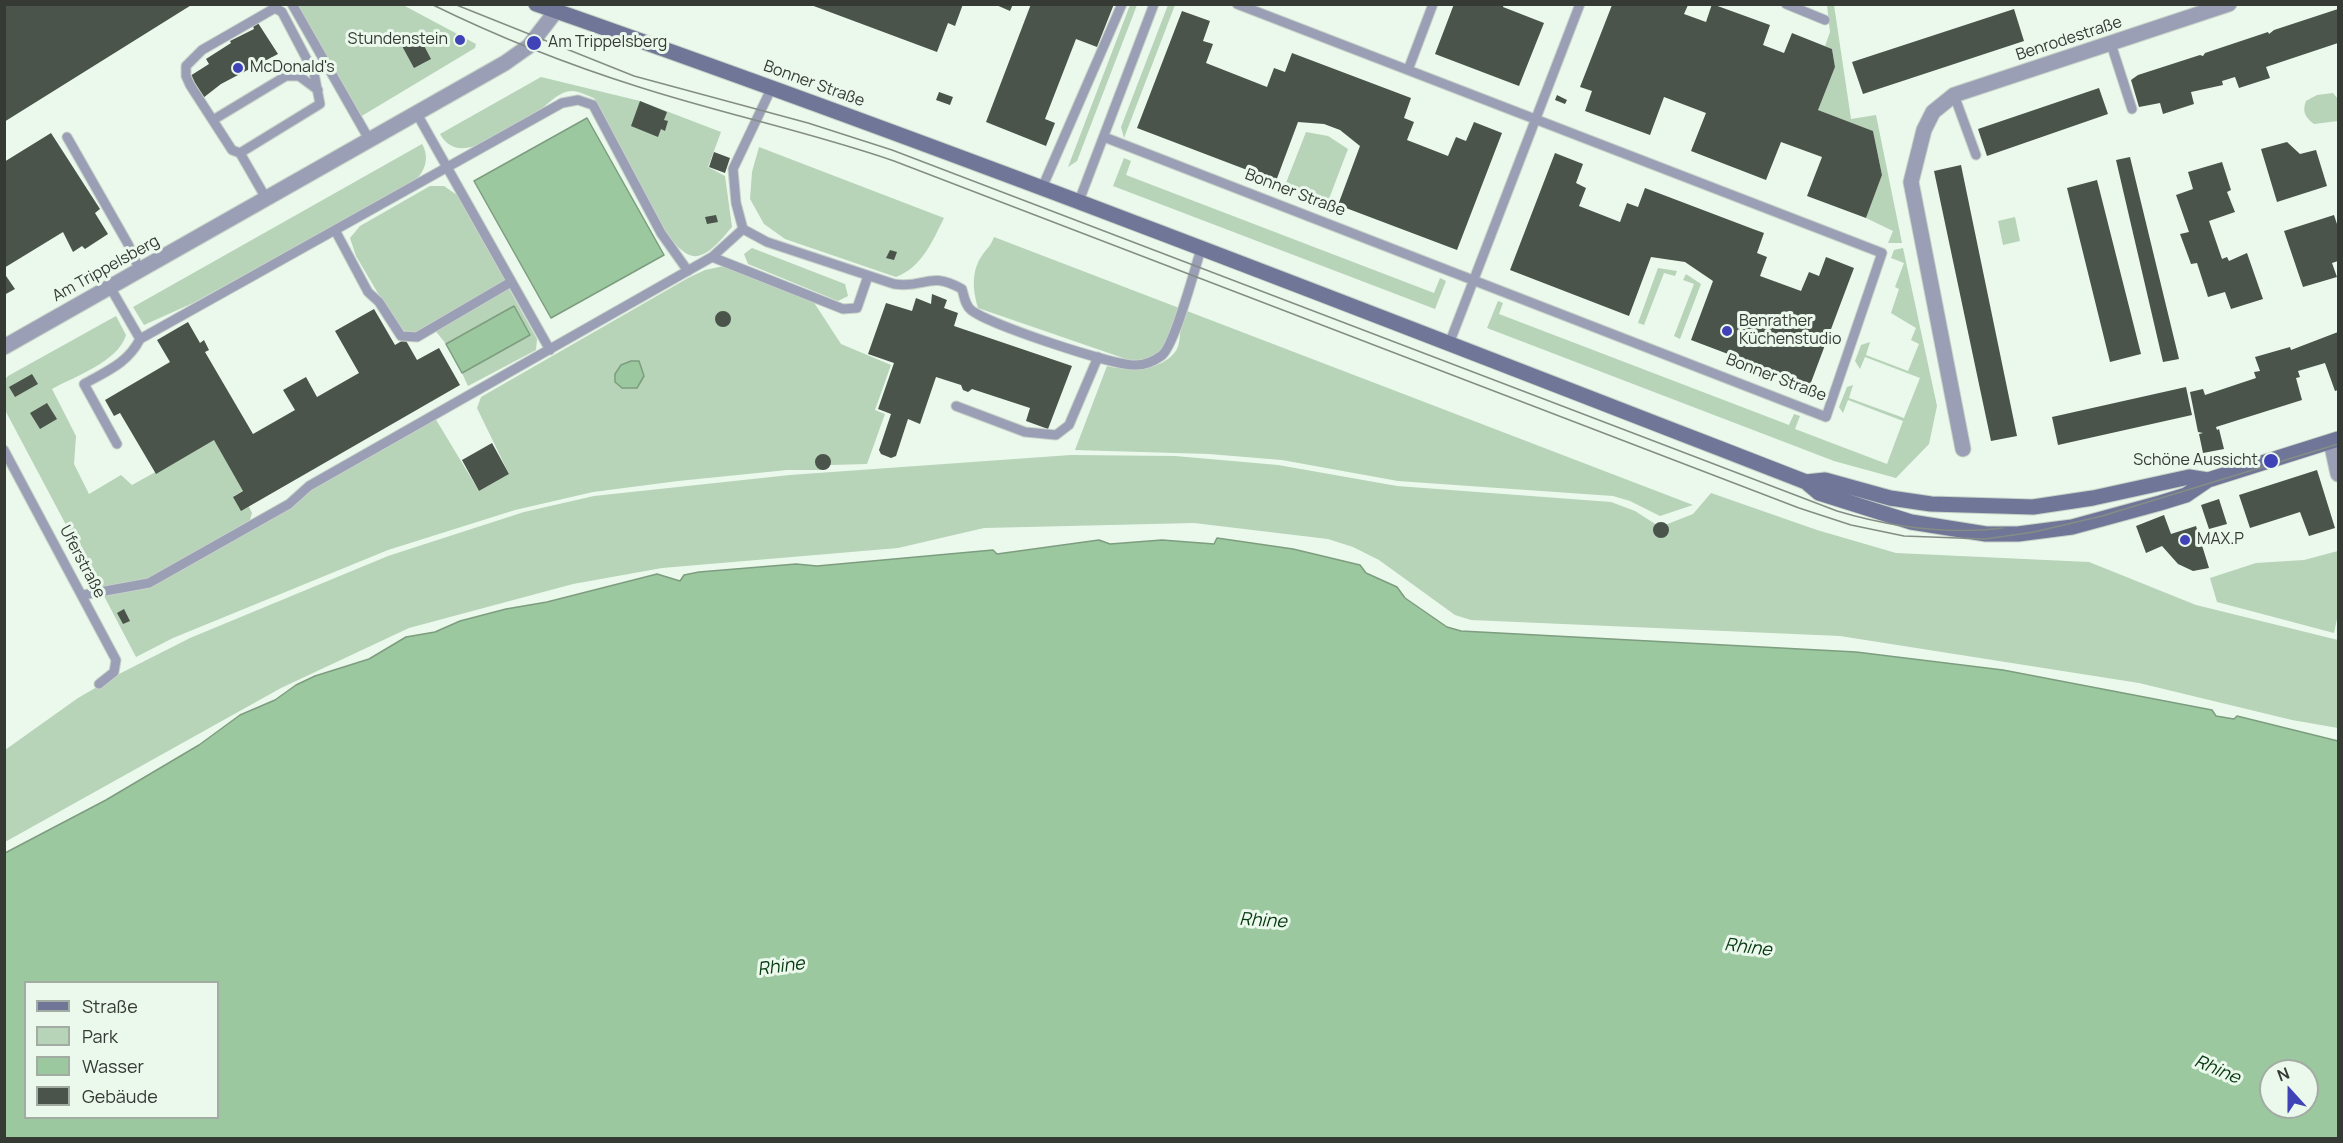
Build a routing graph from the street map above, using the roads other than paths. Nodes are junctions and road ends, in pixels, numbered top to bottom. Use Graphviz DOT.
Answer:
graph roads {
  1 [pos="292,4"];
  2 [pos="536,4"];
  3 [pos="1122,4"];
  4 [pos="1154,4"];
  5 [pos="1237,4"];
  6 [pos="1433,4"];
  7 [pos="1580,4"];
  8 [pos="1786,4"];
  9 [pos="2229,4"];
  10 [pos="558,8"];
  11 [pos="1825,20"];
  12 [pos="2111,44"];
  13 [pos="1408,70"];
  14 [pos="772,87"];
  15 [pos="318,90"];
  16 [pos="1954,95"];
  17 [pos="2132,109"];
  18 [pos="417,114"];
  19 [pos="1536,119"];
  20 [pos="213,120"];
  21 [pos="67,137"];
  22 [pos="1104,137"];
  23 [pos="370,141"];
  24 [pos="240,153"];
  25 [pos="1976,155"];
  26 [pos="448,169"];
  27 [pos="1042,188"];
  28 [pos="267,200"];
  29 [pos="1079,201"];
  30 [pos="743,229"];
  31 [pos="336,232"];
  32 [pos="1201,249"];
  33 [pos="712,257"];
  34 [pos="140,271"];
  35 [pos="688,271"];
  36 [pos="868,276"];
  37 [pos="1474,281"];
  38 [pos="511,282"];
  39 [pos="110,287"];
  40 [pos="140,339"];
  41 [pos="1449,344"];
  42 [pos="4,347"];
  43 [pos="550,350"];
  44 [pos="1098,357"];
  45 [pos="956,406"];
  46 [pos="2335,440"];
  47 [pos="117,444"];
  48 [pos="1963,449"];
  49 [pos="4,450"];
  50 [pos="2338,474"];
  51 [pos="2208,480"];
  52 [pos="1806,482"];
  53 [pos="83,595"];
  54 [pos="99,684"];
  1 -- 23 [label="lane"];
  2 -- 10 [label="main road, Bonner Straße"];
  3 -- 27 [label="lane"];
  4 -- 22 [label="lane"];
  5 -- 13 [label="lane, Bonner Straße"];
  6 -- 13 [label="lane"];
  7 -- 19 [label="lane"];
  8 -- 11 [label="lane"];
  9 -- 12 [label="street, Benrodestraße"];
  10 -- 14 [label="main road, Bonner Straße"];
  10 -- 18 [label="street, Am Trippelsberg"];
  12 -- 16 [label="street, Benrodestraße"];
  12 -- 17 [label="lane"];
  13 -- 19 [label="lane, Bonner Straße"];
  14 -- 27 [label="main road, Bonner Straße"];
  14 -- 30 [label="lane"];
  15 -- 20 [label="lane"];
  15 -- 20 [label="lane"];
  15 -- 24 [label="lane"];
  16 -- 25 [label="lane"];
  16 -- 48 [label="street, Benrodestraße"];
  18 -- 23 [label="street, Am Trippelsberg"];
  18 -- 26 [label="lane"];
  19 -- 37 [label="lane"];
  19 -- 37 [label="lane, Bonner Straße"];
  20 -- 24 [label="lane"];
  21 -- 34 [label="lane"];
  22 -- 29 [label="lane"];
  22 -- 37 [label="lane, Bonner Straße"];
  23 -- 28 [label="street, Am Trippelsberg"];
  24 -- 28 [label="lane"];
  26 -- 31 [label="lane"];
  26 -- 35 [label="lane"];
  26 -- 38 [label="lane"];
  27 -- 29 [label="main road, Bonner Straße"];
  28 -- 34 [label="street, Am Trippelsberg"];
  29 -- 32 [label="main road, Bonner Straße"];
  30 -- 33 [label="lane"];
  30 -- 36 [label="lane"];
  31 -- 38 [label="lane"];
  31 -- 40 [label="lane"];
  32 -- 41 [label="main road, Bonner Straße"];
  32 -- 44 [label="lane"];
  33 -- 35 [label="lane"];
  33 -- 36 [label="lane"];
  34 -- 39 [label="street, Am Trippelsberg"];
  35 -- 43 [label="lane"];
  36 -- 44 [label="lane"];
  37 -- 41 [label="lane"];
  38 -- 43 [label="lane"];
  39 -- 40 [label="lane"];
  39 -- 42 [label="street, Am Trippelsberg"];
  40 -- 47 [label="lane"];
  41 -- 52 [label="main road, Bonner Straße"];
  43 -- 53 [label="lane"];
  44 -- 45 [label="lane"];
  46 -- 50 [label="street"];
  46 -- 51 [label="main road"];
  49 -- 53 [label="lane, Uferstraße"];
  51 -- 52 [label="main road, Bonner Straße"];
  51 -- 52 [label="main road, Bonner Straße"];
  53 -- 54 [label="lane, Uferstraße"];
}
